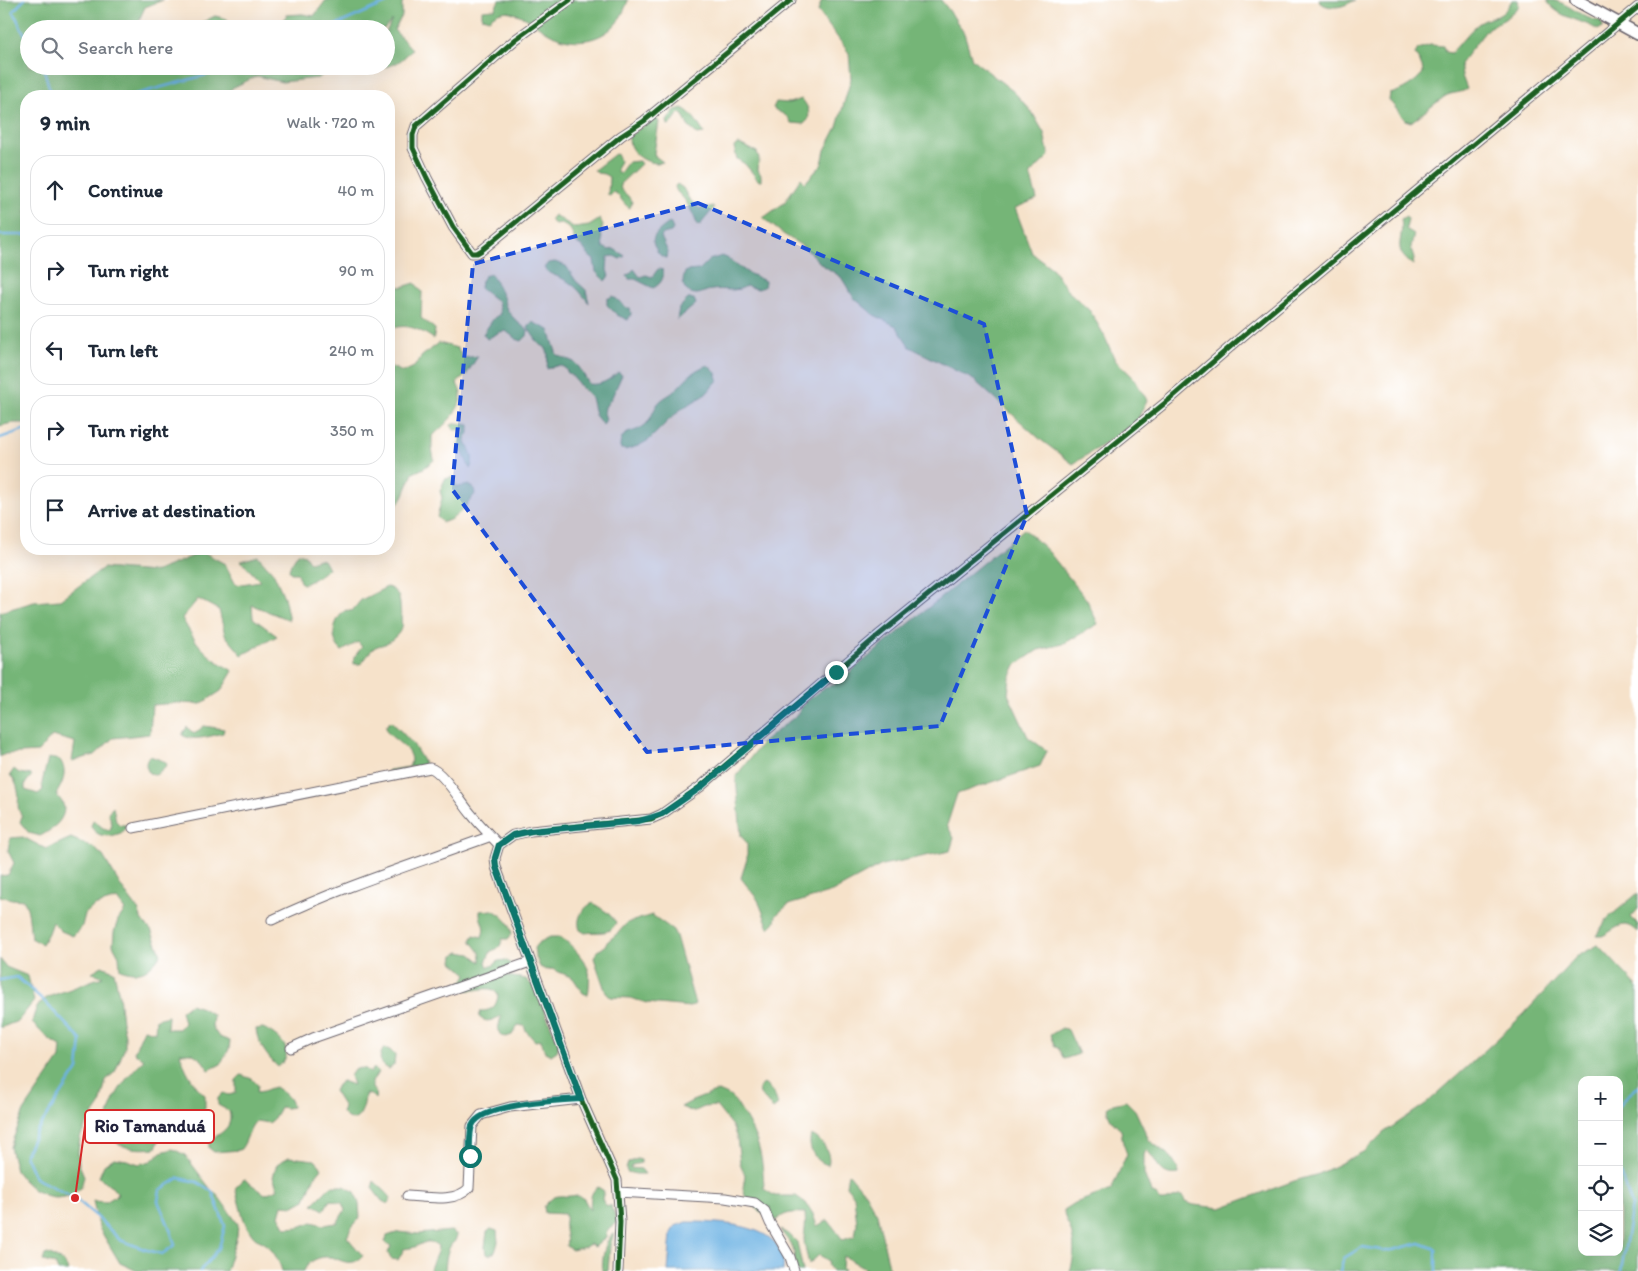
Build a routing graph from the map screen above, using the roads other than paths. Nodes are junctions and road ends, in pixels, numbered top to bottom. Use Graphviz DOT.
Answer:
graph roads {
  1 [pos="570,0"];
  2 [pos="791,0"];
  3 [pos="1576,0"];
  4 [pos="1638,6"];
  5 [pos="1617,24"];
  6 [pos="1638,34"];
  7 [pos="132,828"];
  8 [pos="491,836"];
  9 [pos="499,845"];
  10 [pos="272,920"];
  11 [pos="530,962"];
  12 [pos="291,1048"];
  13 [pos="581,1099"];
  14 [pos="618,1192"];
  15 [pos="408,1196"];
  16 [pos="794,1270"];
  17 [pos="618,1271"];
  1 -- 2 [label="street"];
  3 -- 5 [label="street"];
  4 -- 5 [label="street"];
  5 -- 6 [label="street"];
  5 -- 9 [label="street"];
  7 -- 8 [label="street"];
  8 -- 9 [label="street"];
  8 -- 10 [label="street"];
  9 -- 11 [label="street"];
  11 -- 12 [label="street"];
  11 -- 13 [label="street"];
  13 -- 14 [label="street"];
  13 -- 15 [label="street"];
  14 -- 16 [label="street"];
  14 -- 17 [label="street"];
}
